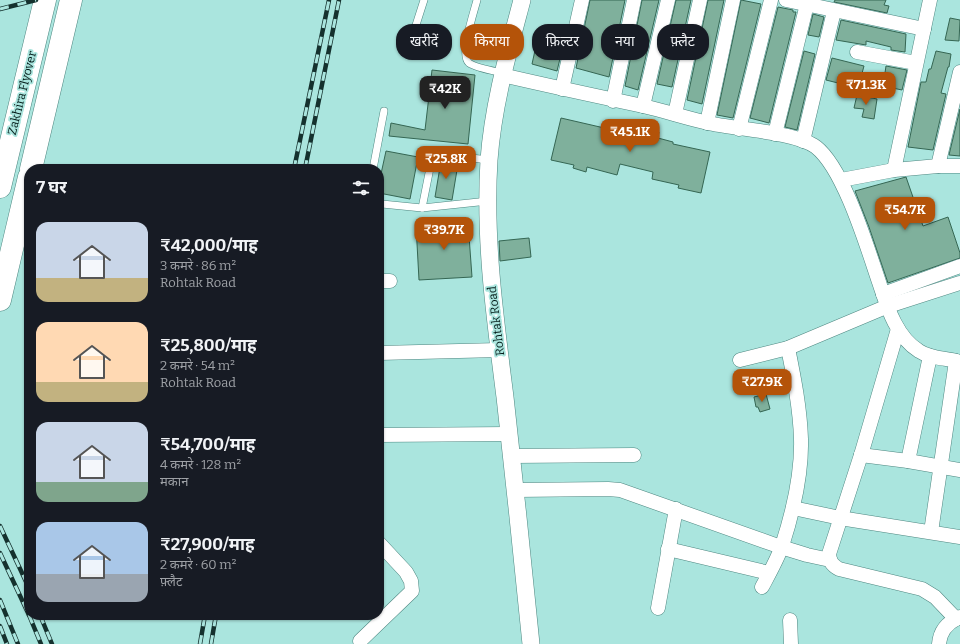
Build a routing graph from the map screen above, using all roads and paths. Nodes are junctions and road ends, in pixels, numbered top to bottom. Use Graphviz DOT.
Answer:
graph roads {
  1 [pos="45,0"];
  2 [pos="70,0"];
  3 [pos="424,0"];
  4 [pos="477,0"];
  5 [pos="522,0"];
  6 [pos="582,0"];
  7 [pos="634,0"];
  8 [pos="668,0"];
  9 [pos="700,0"];
  10 [pos="733,0"];
  11 [pos="771,0"];
  12 [pos="786,0"];
  13 [pos="930,0"];
  14 [pos="808,2"];
  15 [pos="834,11"];
  16 [pos="416,24"];
  17 [pos="924,29"];
  18 [pos="857,52"];
  19 [pos="916,64"];
  20 [pos="960,72"];
  21 [pos="502,74"];
  22 [pos="562,89"];
  23 [pos="613,101"];
  24 [pos="643,106"];
  25 [pos="384,111"];
  26 [pos="675,114"];
  27 [pos="707,123"];
  28 [pos="739,129"];
  29 [pos="775,134"];
  30 [pos="803,141"];
  31 [pos="490,160"];
  32 [pos="32,164"];
  33 [pos="374,164"];
  34 [pos="938,166"];
  35 [pos="960,166"];
  36 [pos="894,170"];
  37 [pos="841,180"];
  38 [pos="0,187"];
  39 [pos="24,198"];
  40 [pos="488,201"];
  41 [pos="384,204"];
  42 [pos="422,208"];
  43 [pos="960,266"];
  44 [pos="960,283"];
  45 [pos="0,300"];
  46 [pos="885,300"];
  47 [pos="898,329"];
  48 [pos="788,348"];
  49 [pos="499,350"];
  50 [pos="384,352"];
  51 [pos="930,356"];
  52 [pos="740,360"];
  53 [pos="958,361"];
  54 [pos="509,434"];
  55 [pos="384,435"];
  56 [pos="634,455"];
  57 [pos="861,455"];
  58 [pos="512,456"];
  59 [pos="908,461"];
  60 [pos="940,467"];
  61 [pos="960,470"];
  62 [pos="515,490"];
  63 [pos="793,508"];
  64 [pos="676,509"];
  65 [pos="840,518"];
  66 [pos="930,532"];
  67 [pos="960,537"];
  68 [pos="781,547"];
  69 [pos="384,548"];
  70 [pos="668,549"];
  71 [pos="830,560"];
  72 [pos="769,573"];
  73 [pos="762,587"];
  74 [pos="658,608"];
  75 [pos="384,617"];
  76 [pos="958,618"];
  77 [pos="381,620"];
  78 [pos="790,620"];
  79 [pos="359,640"];
  80 [pos="531,644"];
  81 [pos="791,644"];
  82 [pos="939,644"];
  1 -- 38 [label="main road, Zakhira Flyover"];
  2 -- 32 [label="main road"];
  3 -- 16 [label="lane"];
  4 -- 21 [label="lane"];
  5 -- 21 [label="street, Rohtak Road"];
  6 -- 22 [label="street"];
  7 -- 23 [label="street"];
  8 -- 24 [label="street"];
  9 -- 26 [label="street"];
  10 -- 27 [label="street"];
  11 -- 28 [label="street"];
  12 -- 14 [label="street"];
  13 -- 17 [label="street"];
  14 -- 15 [label="street"];
  14 -- 29 [label="street"];
  15 -- 17 [label="street"];
  15 -- 30 [label="street"];
  17 -- 19 [label="street"];
  18 -- 19 [label="street"];
  19 -- 36 [label="street"];
  20 -- 34 [label="street"];
  21 -- 22 [label="street"];
  21 -- 31 [label="street, Rohtak Road"];
  22 -- 23 [label="street"];
  23 -- 24 [label="street"];
  24 -- 26 [label="street"];
  25 -- 33 [label="lane"];
  26 -- 27 [label="street"];
  27 -- 28 [label="street"];
  28 -- 29 [label="street"];
  29 -- 30 [label="street"];
  30 -- 37 [label="street"];
  31 -- 40 [label="street, Rohtak Road"];
  31 -- 42 [label="lane"];
  34 -- 35 [label="street"];
  34 -- 36 [label="street"];
  36 -- 37 [label="street"];
  37 -- 46 [label="street"];
  39 -- 45 [label="main road"];
  40 -- 42 [label="lane"];
  40 -- 49 [label="street, Rohtak Road"];
  41 -- 42 [label="lane"];
  43 -- 46 [label="street"];
  44 -- 46 [label="street"];
  46 -- 47 [label="street"];
  46 -- 48 [label="street"];
  47 -- 51 [label="street"];
  47 -- 57 [label="street"];
  48 -- 52 [label="street"];
  48 -- 63 [label="street"];
  49 -- 50 [label="street"];
  49 -- 54 [label="street, Rohtak Road"];
  51 -- 53 [label="street"];
  51 -- 59 [label="street"];
  53 -- 60 [label="street"];
  54 -- 55 [label="street"];
  54 -- 58 [label="street, Rohtak Road"];
  56 -- 58 [label="street"];
  57 -- 59 [label="street"];
  57 -- 65 [label="street"];
  58 -- 62 [label="street, Rohtak Road"];
  59 -- 60 [label="street"];
  60 -- 61 [label="street"];
  60 -- 66 [label="street"];
  62 -- 64 [label="street"];
  62 -- 80 [label="street, Rohtak Road"];
  63 -- 65 [label="street"];
  63 -- 68 [label="street"];
  64 -- 68 [label="street"];
  64 -- 70 [label="street"];
  65 -- 66 [label="street"];
  65 -- 71 [label="street"];
  66 -- 67 [label="street"];
  68 -- 71 [label="street"];
  68 -- 72 [label="street"];
  69 -- 75 [label="street"];
  70 -- 72 [label="street"];
  70 -- 74 [label="street"];
  71 -- 76 [label="street"];
  72 -- 73 [label="street"];
  76 -- 82 [label="street"];
  77 -- 79 [label="street"];
  78 -- 81 [label="street"];
}
